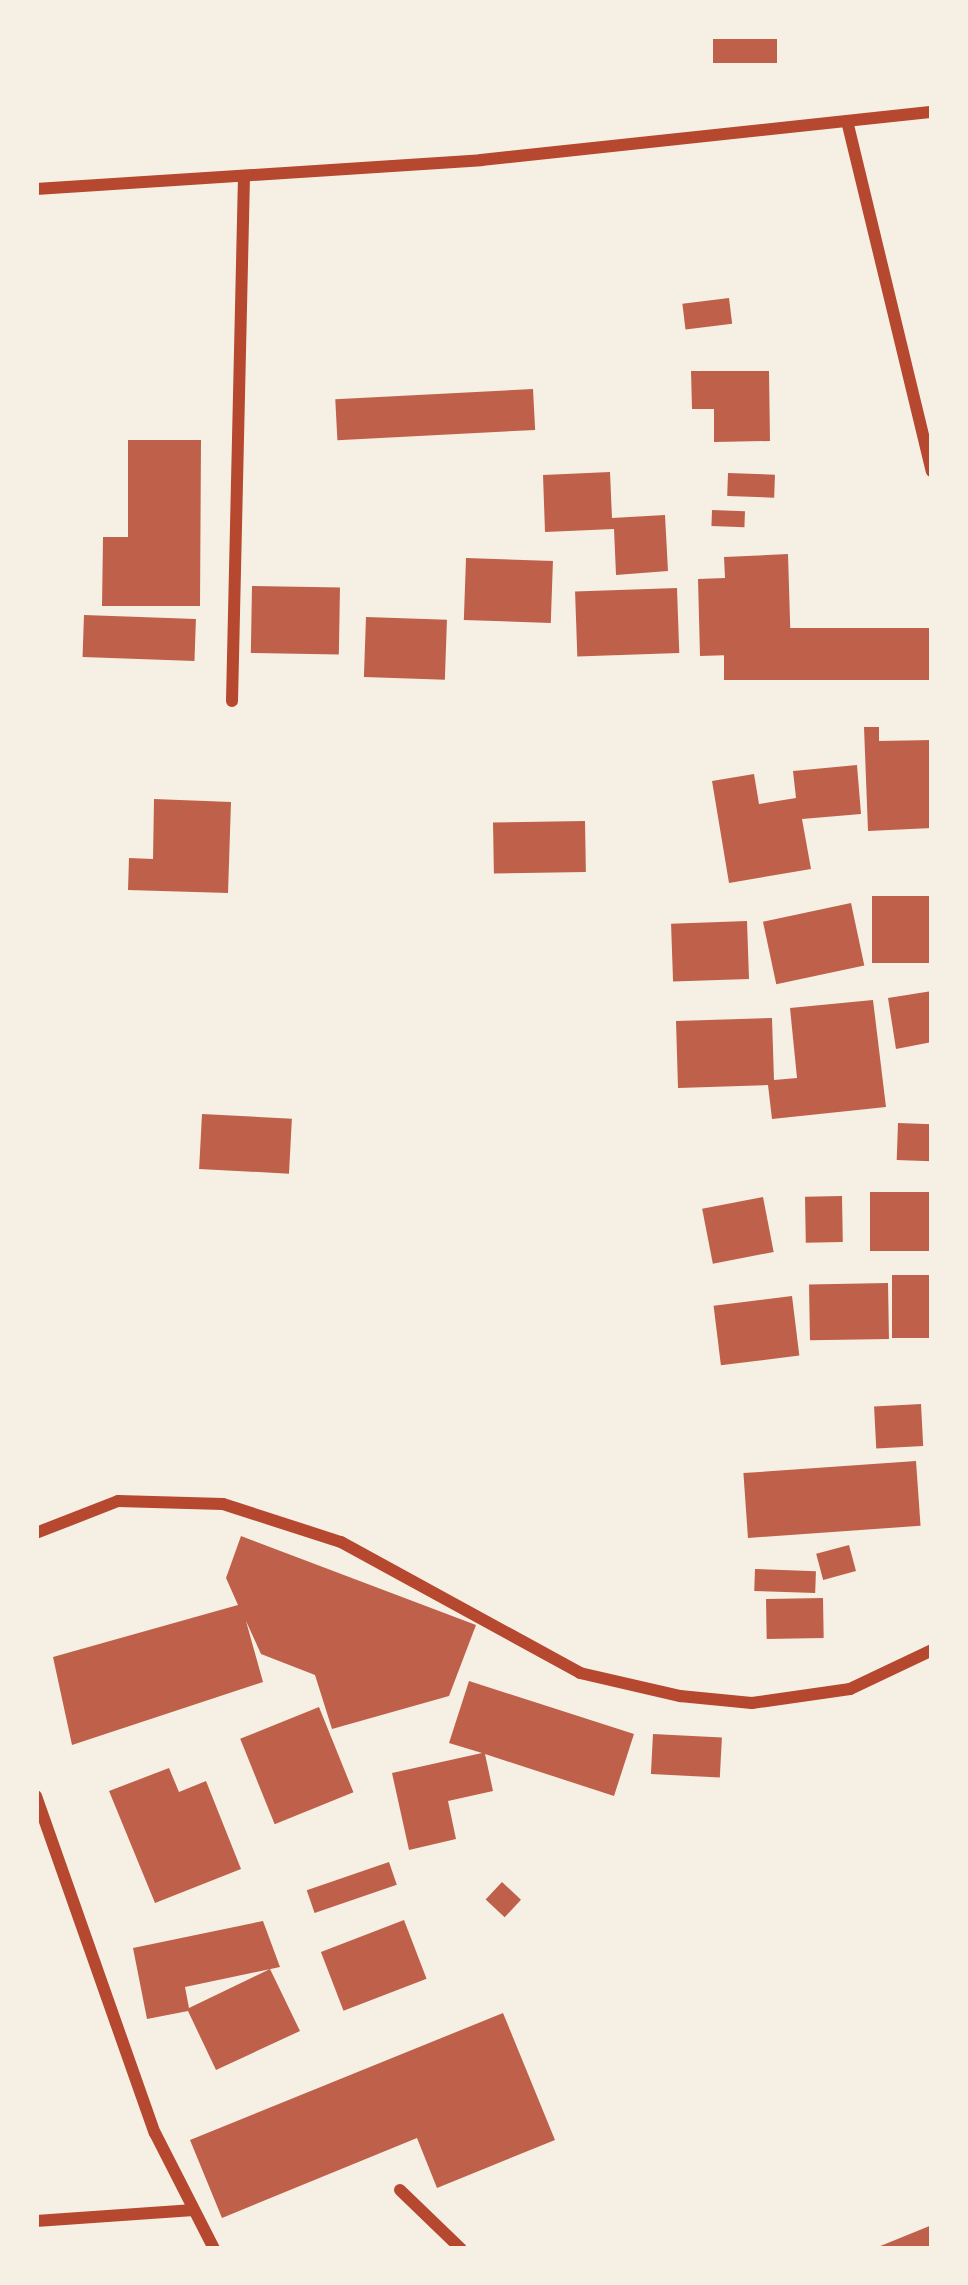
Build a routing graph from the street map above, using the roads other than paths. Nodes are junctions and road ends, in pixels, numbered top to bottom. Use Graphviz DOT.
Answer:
graph roads {
  1 [pos="932,112"];
  2 [pos="848,125"];
  3 [pos="244,178"];
  4 [pos="36,189"];
  5 [pos="932,471"];
  6 [pos="232,701"];
  7 [pos="36,1534"];
  8 [pos="932,1650"];
  9 [pos="36,1796"];
  10 [pos="400,2190"];
  11 [pos="194,2210"];
  12 [pos="36,2221"];
  13 [pos="214,2249"];
  14 [pos="461,2249"];
  1 -- 2 [label="street"];
  2 -- 3 [label="street"];
  2 -- 5 [label="street"];
  3 -- 4 [label="street"];
  3 -- 6 [label="street"];
  7 -- 8 [label="street"];
  9 -- 11 [label="street"];
  10 -- 14 [label="street"];
  11 -- 12 [label="street"];
  11 -- 13 [label="street"];
}
